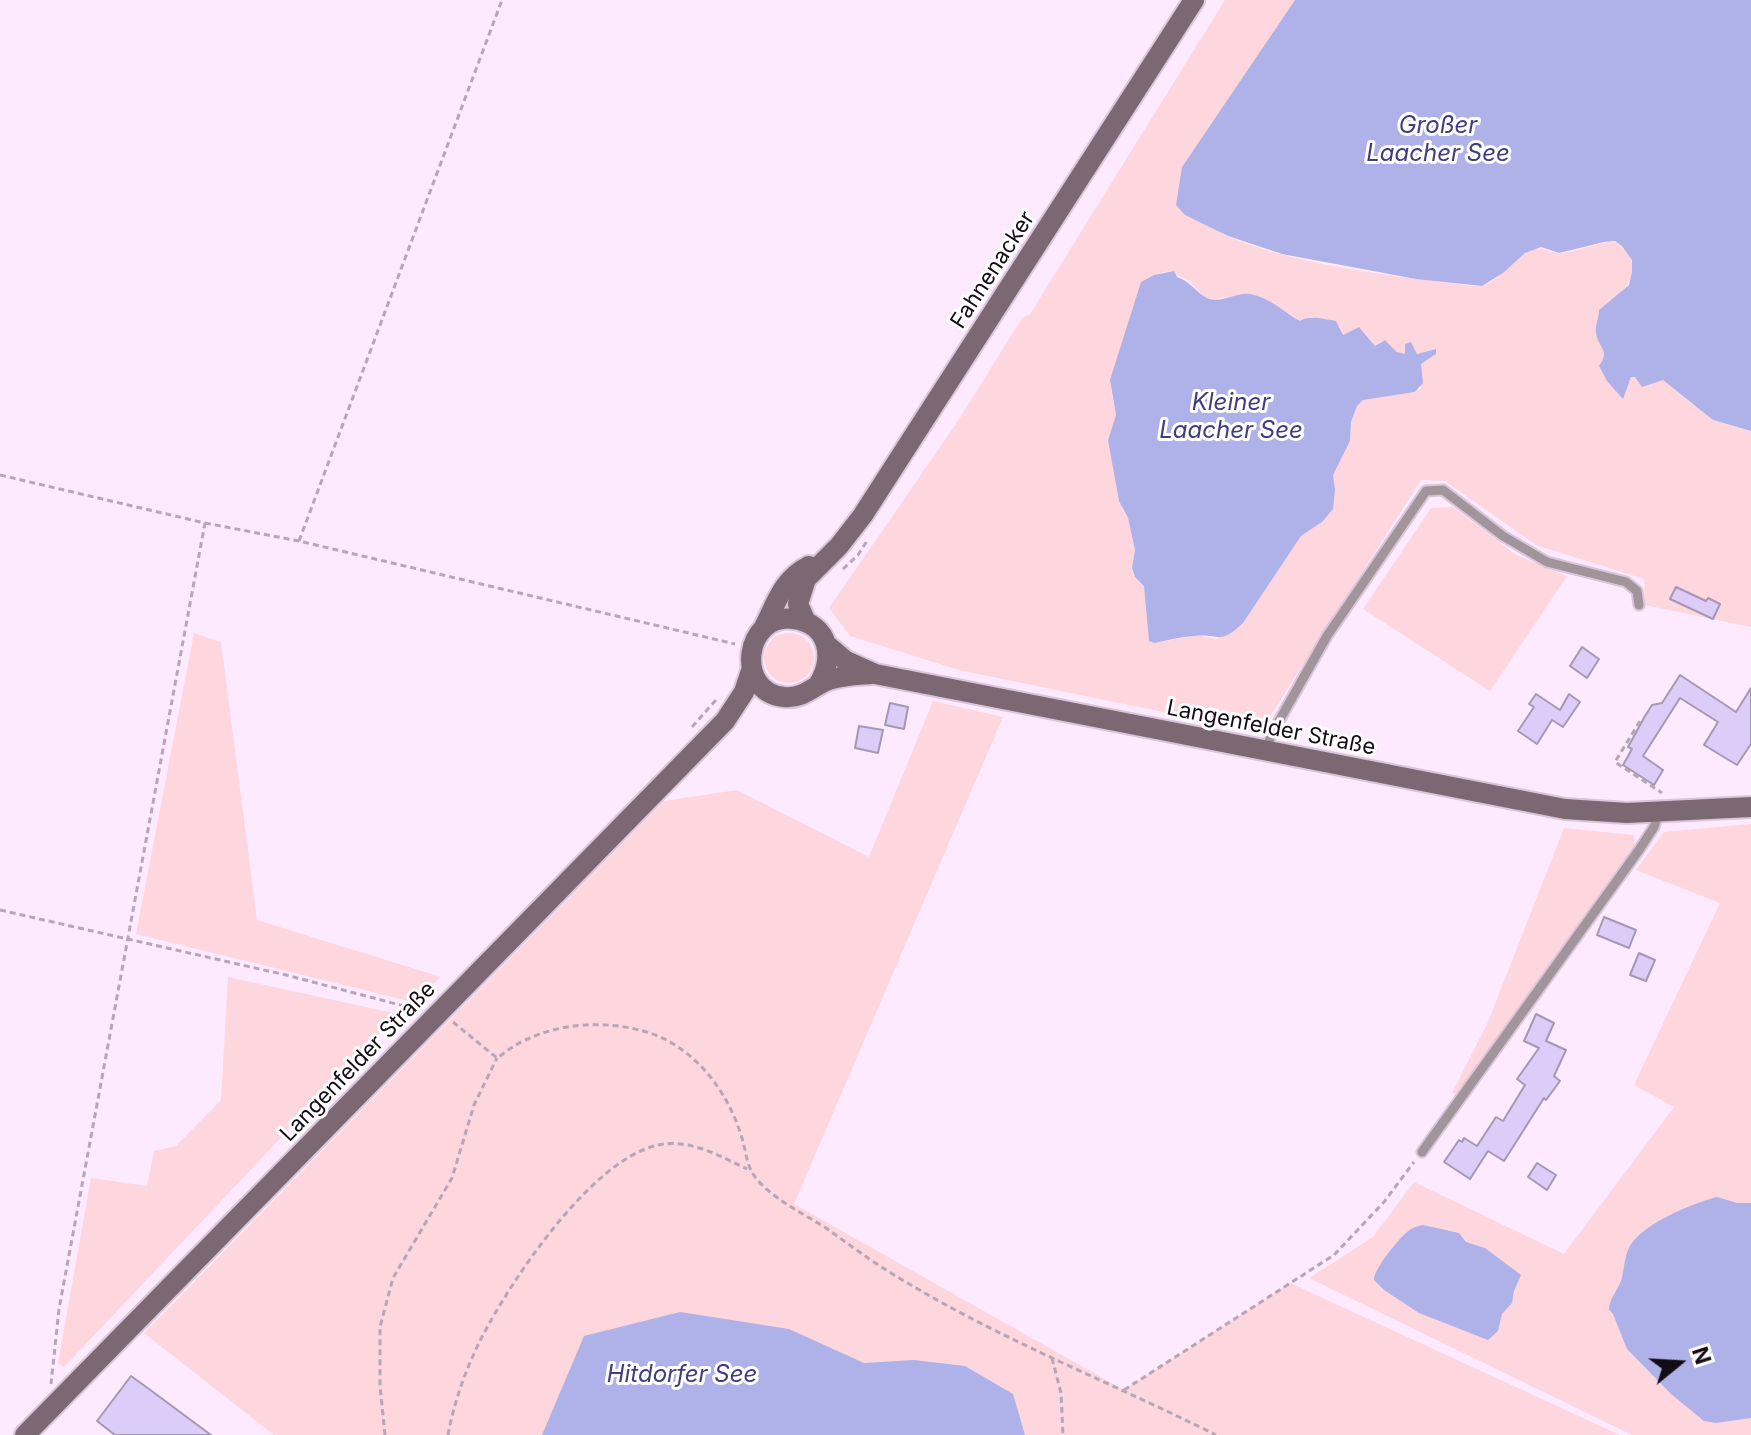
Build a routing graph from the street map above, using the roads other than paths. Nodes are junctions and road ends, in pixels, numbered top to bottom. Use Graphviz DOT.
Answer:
graph roads {
  1 [pos="1194,0"];
  2 [pos="824,559"];
  3 [pos="1639,605"];
  4 [pos="806,622"];
  5 [pos="764,627"];
  6 [pos="826,644"];
  7 [pos="752,658"];
  8 [pos="875,674"];
  9 [pos="818,685"];
  10 [pos="778,696"];
  11 [pos="725,721"];
  12 [pos="1269,744"];
  13 [pos="1661,803"];
  14 [pos="1751,807"];
  15 [pos="1422,1152"];
  16 [pos="25,1435"];
  1 -- 2 [label="street, Fahnenacker"];
  2 -- 4 [label="street, Fahnenacker"];
  2 -- 5 [label="street, Fahnenacker"];
  3 -- 12 [label="lane, Langenfelder Straße"];
  4 -- 5 [label="street"];
  4 -- 6 [label="street, Langenfelder Straße"];
  5 -- 7 [label="street, Langenfelder Straße"];
  6 -- 8 [label="street, Langenfelder Straße"];
  6 -- 9 [label="street"];
  7 -- 10 [label="street"];
  7 -- 11 [label="street, Langenfelder Straße"];
  8 -- 9 [label="street, Langenfelder Straße"];
  8 -- 12 [label="street, Langenfelder Straße"];
  9 -- 10 [label="street, Langenfelder Straße"];
  10 -- 11 [label="street, Langenfelder Straße"];
  11 -- 16 [label="street, Langenfelder Straße"];
  12 -- 13 [label="street, Langenfelder Straße"];
  13 -- 14 [label="street, Langenfelder Straße"];
  13 -- 15 [label="lane"];
}
